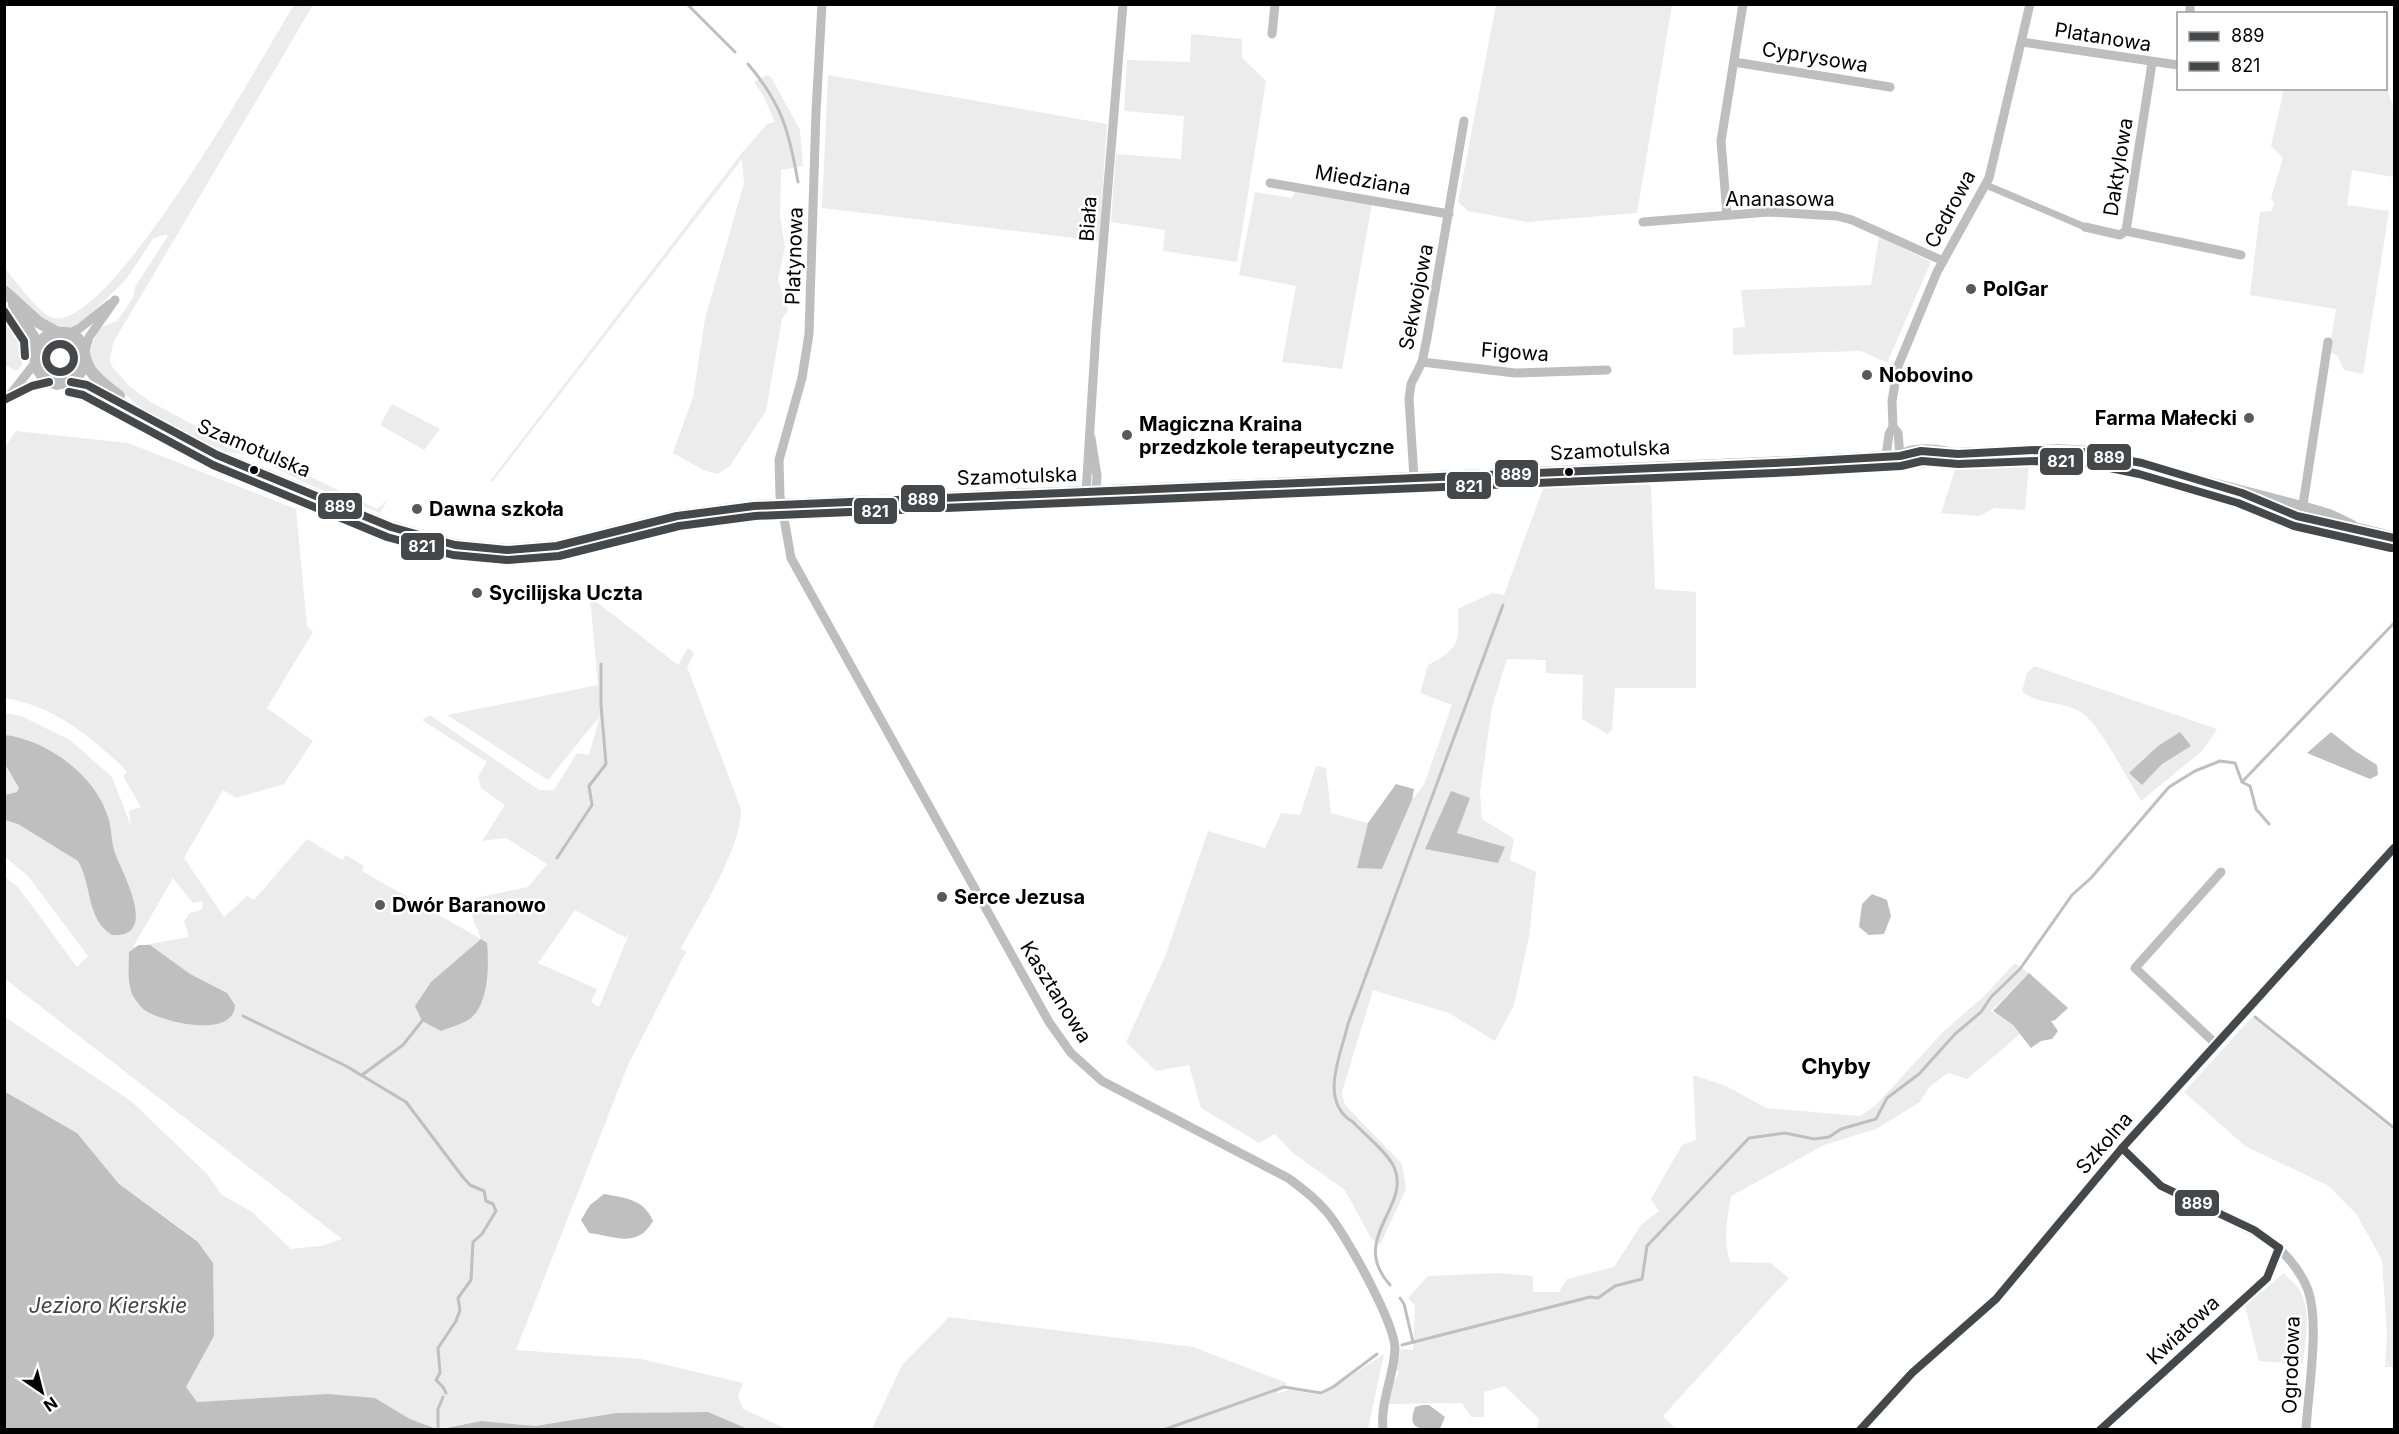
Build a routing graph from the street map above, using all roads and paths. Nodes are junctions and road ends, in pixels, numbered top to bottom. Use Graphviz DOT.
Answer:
graph roads {
  1 [pos="822,4"];
  2 [pos="1123,4"];
  3 [pos="1275,4"];
  4 [pos="1743,4"];
  5 [pos="2030,4"];
  6 [pos="1272,34"];
  7 [pos="2022,42"];
  8 [pos="1734,62"];
  9 [pos="2152,63"];
  10 [pos="2177,65"];
  11 [pos="1890,87"];
  12 [pos="1464,121"];
  13 [pos="1270,183"];
  14 [pos="1986,185"];
  15 [pos="1449,214"];
  16 [pos="1727,215"];
  17 [pos="1643,222"];
  18 [pos="2085,227"];
  19 [pos="2126,231"];
  20 [pos="2241,255"];
  21 [pos="1943,261"];
  22 [pos="8,295"];
  23 [pos="63,333"];
  24 [pos="2328,342"];
  25 [pos="86,357"];
  26 [pos="35,359"];
  27 [pos="1422,362"];
  28 [pos="1607,370"];
  29 [pos="49,381"];
  30 [pos="71,382"];
  31 [pos="6,399"];
  32 [pos="133,409"];
  33 [pos="1893,427"];
  34 [pos="1886,456"];
  35 [pos="1900,456"];
  36 [pos="1414,478"];
  37 [pos="1091,492"];
  38 [pos="781,504"];
  39 [pos="2302,512"];
  40 [pos="2394,538"];
  41 [pos="2394,848"];
  42 [pos="2220,872"];
  43 [pos="2217,1045"];
  44 [pos="2122,1148"];
  45 [pos="2279,1248"];
  46 [pos="1383,1430"];
  47 [pos="1860,1430"];
  48 [pos="2099,1430"];
  49 [pos="2306,1430"];
  1 -- 38 [label="street, Platynowa"];
  2 -- 37 [label="street, Biała"];
  3 -- 6 [label="street"];
  4 -- 8 [label="street, Cyprysowa"];
  5 -- 7 [label="street, Cedrowa"];
  7 -- 9 [label="street, Platanowa"];
  7 -- 14 [label="street, Cedrowa"];
  8 -- 11 [label="street, Cyprysowa"];
  8 -- 16 [label="street, Cyprysowa"];
  9 -- 10 [label="street, Platanowa"];
  9 -- 19 [label="street, Daktylowa"];
  12 -- 15 [label="street, Sekwojowa"];
  13 -- 15 [label="street, Miedziana"];
  14 -- 18 [label="street"];
  14 -- 21 [label="street, Cedrowa"];
  15 -- 27 [label="street, Sekwojowa"];
  16 -- 17 [label="street, Ananasowa"];
  16 -- 21 [label="street, Ananasowa"];
  18 -- 19 [label="street"];
  19 -- 20 [label="street, Daktylowa"];
  21 -- 33 [label="street, Cedrowa"];
  22 -- 23 [label="street"];
  22 -- 26 [label="street"];
  23 -- 25 [label="street"];
  23 -- 25 [label="street"];
  23 -- 26 [label="street"];
  24 -- 39 [label="street"];
  25 -- 30 [label="street"];
  25 -- 32 [label="street, Szamotulska"];
  26 -- 29 [label="street"];
  26 -- 31 [label="street"];
  27 -- 28 [label="street, Figowa"];
  27 -- 36 [label="street, Sekwojowa"];
  29 -- 30 [label="street"];
  29 -- 31 [label="street"];
  30 -- 32 [label="street, Szamotulska"];
  32 -- 38 [label="street, Szamotulska"];
  33 -- 34 [label="street, Cedrowa"];
  33 -- 35 [label="street, Cedrowa"];
  34 -- 35 [label="street, Szamotulska"];
  34 -- 36 [label="street, Szamotulska"];
  35 -- 39 [label="street, Szamotulska"];
  36 -- 37 [label="street, Szamotulska"];
  37 -- 38 [label="street, Szamotulska"];
  38 -- 46 [label="street, Kasztanowa"];
  39 -- 40 [label="street, Szamotulska"];
  41 -- 43 [label="street, Szkolna"];
  42 -- 43 [label="street"];
  43 -- 44 [label="street, Szkolna"];
  44 -- 45 [label="street, Ogrodowa"];
  44 -- 47 [label="street, Szkolna"];
  45 -- 48 [label="street, Kwiatowa"];
  45 -- 49 [label="street, Ogrodowa"];
}
